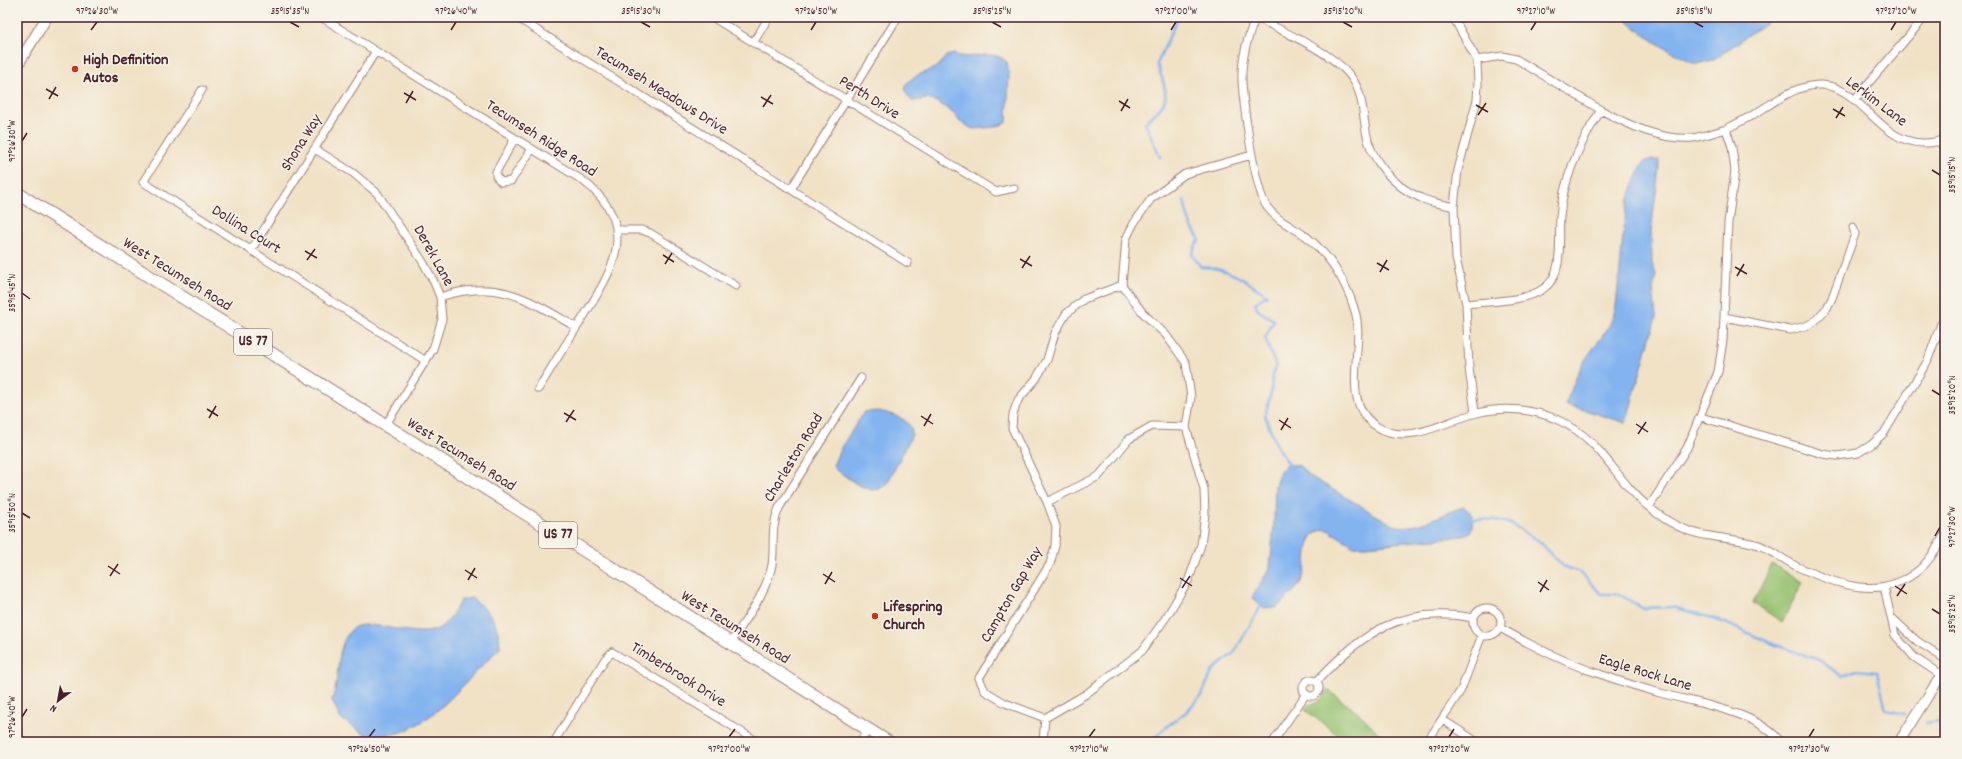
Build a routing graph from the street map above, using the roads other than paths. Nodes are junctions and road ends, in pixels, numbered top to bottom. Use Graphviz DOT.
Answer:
graph roads {
  1 [pos="48,17"];
  2 [pos="321,17"];
  3 [pos="516,17"];
  4 [pos="712,17"];
  5 [pos="769,17"];
  6 [pos="898,17"];
  7 [pos="1256,17"];
  8 [pos="1453,17"];
  9 [pos="1925,17"];
  10 [pos="754,43"];
  11 [pos="376,51"];
  12 [pos="1477,60"];
  13 [pos="17,66"];
  14 [pos="202,90"];
  15 [pos="847,100"];
  16 [pos="1854,100"];
  17 [pos="1602,110"];
  18 [pos="1726,129"];
  19 [pos="515,138"];
  20 [pos="1942,140"];
  21 [pos="1945,148"];
  22 [pos="315,149"];
  23 [pos="532,149"];
  24 [pos="1252,155"];
  25 [pos="1014,188"];
  26 [pos="791,190"];
  27 [pos="17,193"];
  28 [pos="1454,207"];
  29 [pos="1853,227"];
  30 [pos="616,230"];
  31 [pos="251,250"];
  32 [pos="908,263"];
  33 [pos="1122,285"];
  34 [pos="736,286"];
  35 [pos="440,297"];
  36 [pos="1466,304"];
  37 [pos="1724,317"];
  38 [pos="1945,326"];
  39 [pos="576,327"];
  40 [pos="426,360"];
  41 [pos="861,378"];
  42 [pos="538,389"];
  43 [pos="1475,413"];
  44 [pos="1700,417"];
  45 [pos="385,426"];
  46 [pos="1186,427"];
  47 [pos="1047,502"];
  48 [pos="1649,507"];
  49 [pos="1945,534"];
  50 [pos="1884,587"];
  51 [pos="1891,617"];
  52 [pos="1473,618"];
  53 [pos="1500,628"];
  54 [pos="1482,635"];
  55 [pos="730,644"];
  56 [pos="1945,659"];
  57 [pos="1943,672"];
  58 [pos="1316,682"];
  59 [pos="1306,694"];
  60 [pos="1045,718"];
  61 [pos="1443,720"];
  62 [pos="868,730"];
  63 [pos="17,738"];
  64 [pos="25,742"];
  65 [pos="555,742"];
  66 [pos="758,742"];
  67 [pos="860,742"];
  68 [pos="888,742"];
  69 [pos="1043,742"];
  70 [pos="1273,742"];
  71 [pos="1427,742"];
  72 [pos="1476,742"];
  73 [pos="1781,742"];
  74 [pos="1899,742"];
  1 -- 13 [label="main road"];
  2 -- 11 [label="street, Tecumseh Ridge Road"];
  3 -- 26 [label="street, Tecumseh Meadows Drive"];
  4 -- 10 [label="street, Perth Drive"];
  5 -- 10 [label="street"];
  6 -- 15 [label="street"];
  7 -- 24 [label="street"];
  7 -- 28 [label="street"];
  8 -- 12 [label="street"];
  9 -- 16 [label="street"];
  10 -- 15 [label="street, Perth Drive"];
  11 -- 19 [label="street, Tecumseh Ridge Road"];
  11 -- 22 [label="street, Shona Way"];
  12 -- 17 [label="street, Lerkim Lane"];
  12 -- 28 [label="street"];
  14 -- 31 [label="street, Dollina Court"];
  15 -- 25 [label="street, Perth Drive"];
  15 -- 26 [label="street"];
  16 -- 18 [label="street, Lerkim Lane"];
  16 -- 20 [label="street, Lerkim Lane"];
  17 -- 18 [label="street, Lerkim Lane"];
  17 -- 36 [label="street"];
  18 -- 37 [label="street"];
  19 -- 23 [label="street, Tecumseh Ridge Road"];
  19 -- 23 [label="street"];
  20 -- 21 [label="street"];
  22 -- 31 [label="street, Shona Way"];
  22 -- 35 [label="street, Derek Lane"];
  23 -- 30 [label="street, Tecumseh Ridge Road"];
  24 -- 33 [label="street"];
  24 -- 43 [label="street"];
  26 -- 32 [label="street, Tecumseh Meadows Drive"];
  27 -- 45 [label="main road, West Tecumseh Road / US 77"];
  28 -- 36 [label="street"];
  29 -- 37 [label="street"];
  30 -- 34 [label="street"];
  30 -- 39 [label="street, Tecumseh Ridge Road"];
  31 -- 40 [label="street, Dollina Court"];
  33 -- 46 [label="street"];
  33 -- 47 [label="street, Campton Gap Way"];
  35 -- 39 [label="street"];
  35 -- 40 [label="street, Derek Lane"];
  36 -- 43 [label="street"];
  37 -- 44 [label="street"];
  38 -- 44 [label="street"];
  39 -- 42 [label="street, Tecumseh Ridge Road"];
  40 -- 45 [label="street, Derek Lane"];
  41 -- 55 [label="street, Charleston Road"];
  43 -- 48 [label="street"];
  44 -- 48 [label="street"];
  45 -- 55 [label="main road, West Tecumseh Road / US 77"];
  46 -- 47 [label="street"];
  46 -- 60 [label="street"];
  47 -- 60 [label="street, Campton Gap Way"];
  48 -- 50 [label="street"];
  49 -- 50 [label="street"];
  50 -- 51 [label="street"];
  51 -- 56 [label="street"];
  51 -- 57 [label="street"];
  52 -- 53 [label="street"];
  52 -- 54 [label="street"];
  52 -- 58 [label="street"];
  53 -- 54 [label="street"];
  53 -- 73 [label="street, Eagle Rock Lane"];
  54 -- 61 [label="street"];
  55 -- 62 [label="main road, West Tecumseh Road / US 77"];
  57 -- 74 [label="street"];
  58 -- 59 [label="street"];
  58 -- 59 [label="street"];
  59 -- 70 [label="street"];
  60 -- 69 [label="street"];
  61 -- 71 [label="street"];
  61 -- 72 [label="street"];
  62 -- 67 [label="street"];
  62 -- 68 [label="main road, West Tecumseh Road / US 77"];
  63 -- 64 [label="street"];
  65 -- 66 [label="street, Timberbrook Drive"];
}
